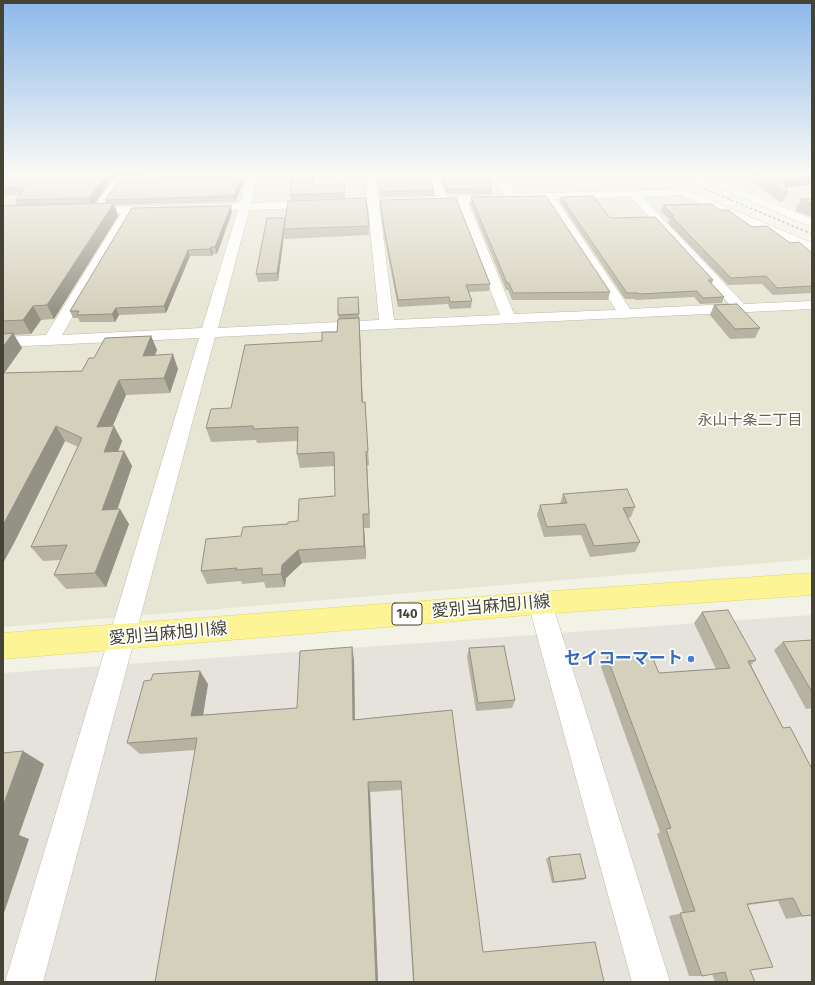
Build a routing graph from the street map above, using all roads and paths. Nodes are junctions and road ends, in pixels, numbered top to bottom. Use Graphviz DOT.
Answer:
graph roads {
  1 [pos="124,219"];
  2 [pos="241,219"];
  3 [pos="376,219"];
  4 [pos="469,219"];
  5 [pos="563,219"];
  6 [pos="656,219"];
  7 [pos="745,219"];
  8 [pos="802,219"];
  9 [pos="812,223"];
  10 [pos="812,248"];
  11 [pos="812,305"];
  12 [pos="740,308"];
  13 [pos="626,314"];
  14 [pos="509,319"];
  15 [pos="387,325"];
  16 [pos="208,333"];
  17 [pos="50,340"];
  18 [pos="3,342"];
  19 [pos="812,584"];
  20 [pos="540,603"];
  21 [pos="121,638"];
  22 [pos="3,646"];
  23 [pos="24,982"];
  24 [pos="651,982"];
  1 -- 17 [label="street"];
  2 -- 16 [label="street"];
  3 -- 15 [label="street"];
  4 -- 14 [label="street"];
  5 -- 13 [label="street"];
  6 -- 12 [label="street"];
  7 -- 10 [label="street"];
  8 -- 9 [label="street"];
  11 -- 12 [label="street"];
  12 -- 13 [label="street"];
  13 -- 14 [label="street"];
  14 -- 15 [label="street"];
  15 -- 16 [label="street"];
  16 -- 17 [label="street"];
  16 -- 21 [label="street"];
  17 -- 18 [label="street"];
  19 -- 20 [label="main road, 愛別当麻旭川線 / 140"];
  20 -- 21 [label="main road, 愛別当麻旭川線 / 140"];
  20 -- 24 [label="street"];
  21 -- 22 [label="main road, 愛別当麻旭川線 / 140"];
  21 -- 23 [label="street"];
}
